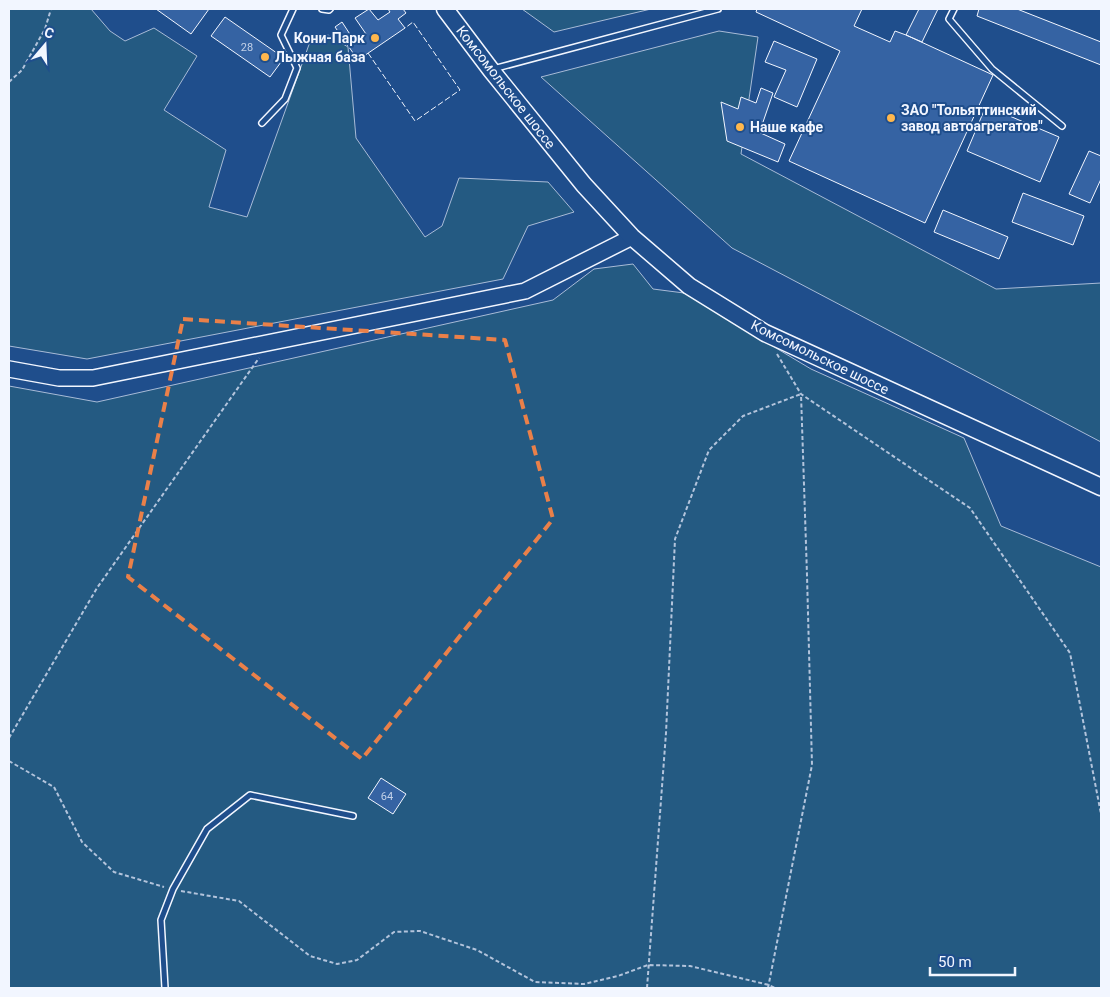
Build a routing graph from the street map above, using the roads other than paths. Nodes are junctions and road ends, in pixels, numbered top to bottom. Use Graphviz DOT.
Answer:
graph roads {
  1 [pos="293,9"];
  2 [pos="322,9"];
  3 [pos="330,9"];
  4 [pos="445,9"];
  5 [pos="718,9"];
  6 [pos="954,9"];
  7 [pos="491,70"];
  8 [pos="262,123"];
  9 [pos="1062,126"];
  10 [pos="632,237"];
  11 [pos="9,369"];
  12 [pos="1101,487"];
  13 [pos="353,816"];
  14 [pos="165,988"];
  1 -- 8 [label="lane"];
  2 -- 3 [label="lane"];
  4 -- 7 [label="main road, Комсомольское шоссе"];
  5 -- 7 [label="lane"];
  6 -- 9 [label="lane"];
  7 -- 10 [label="main road, Комсомольское шоссе"];
  10 -- 11 [label="street"];
  10 -- 12 [label="main road, Комсомольское шоссе"];
  13 -- 14 [label="lane"];
}
